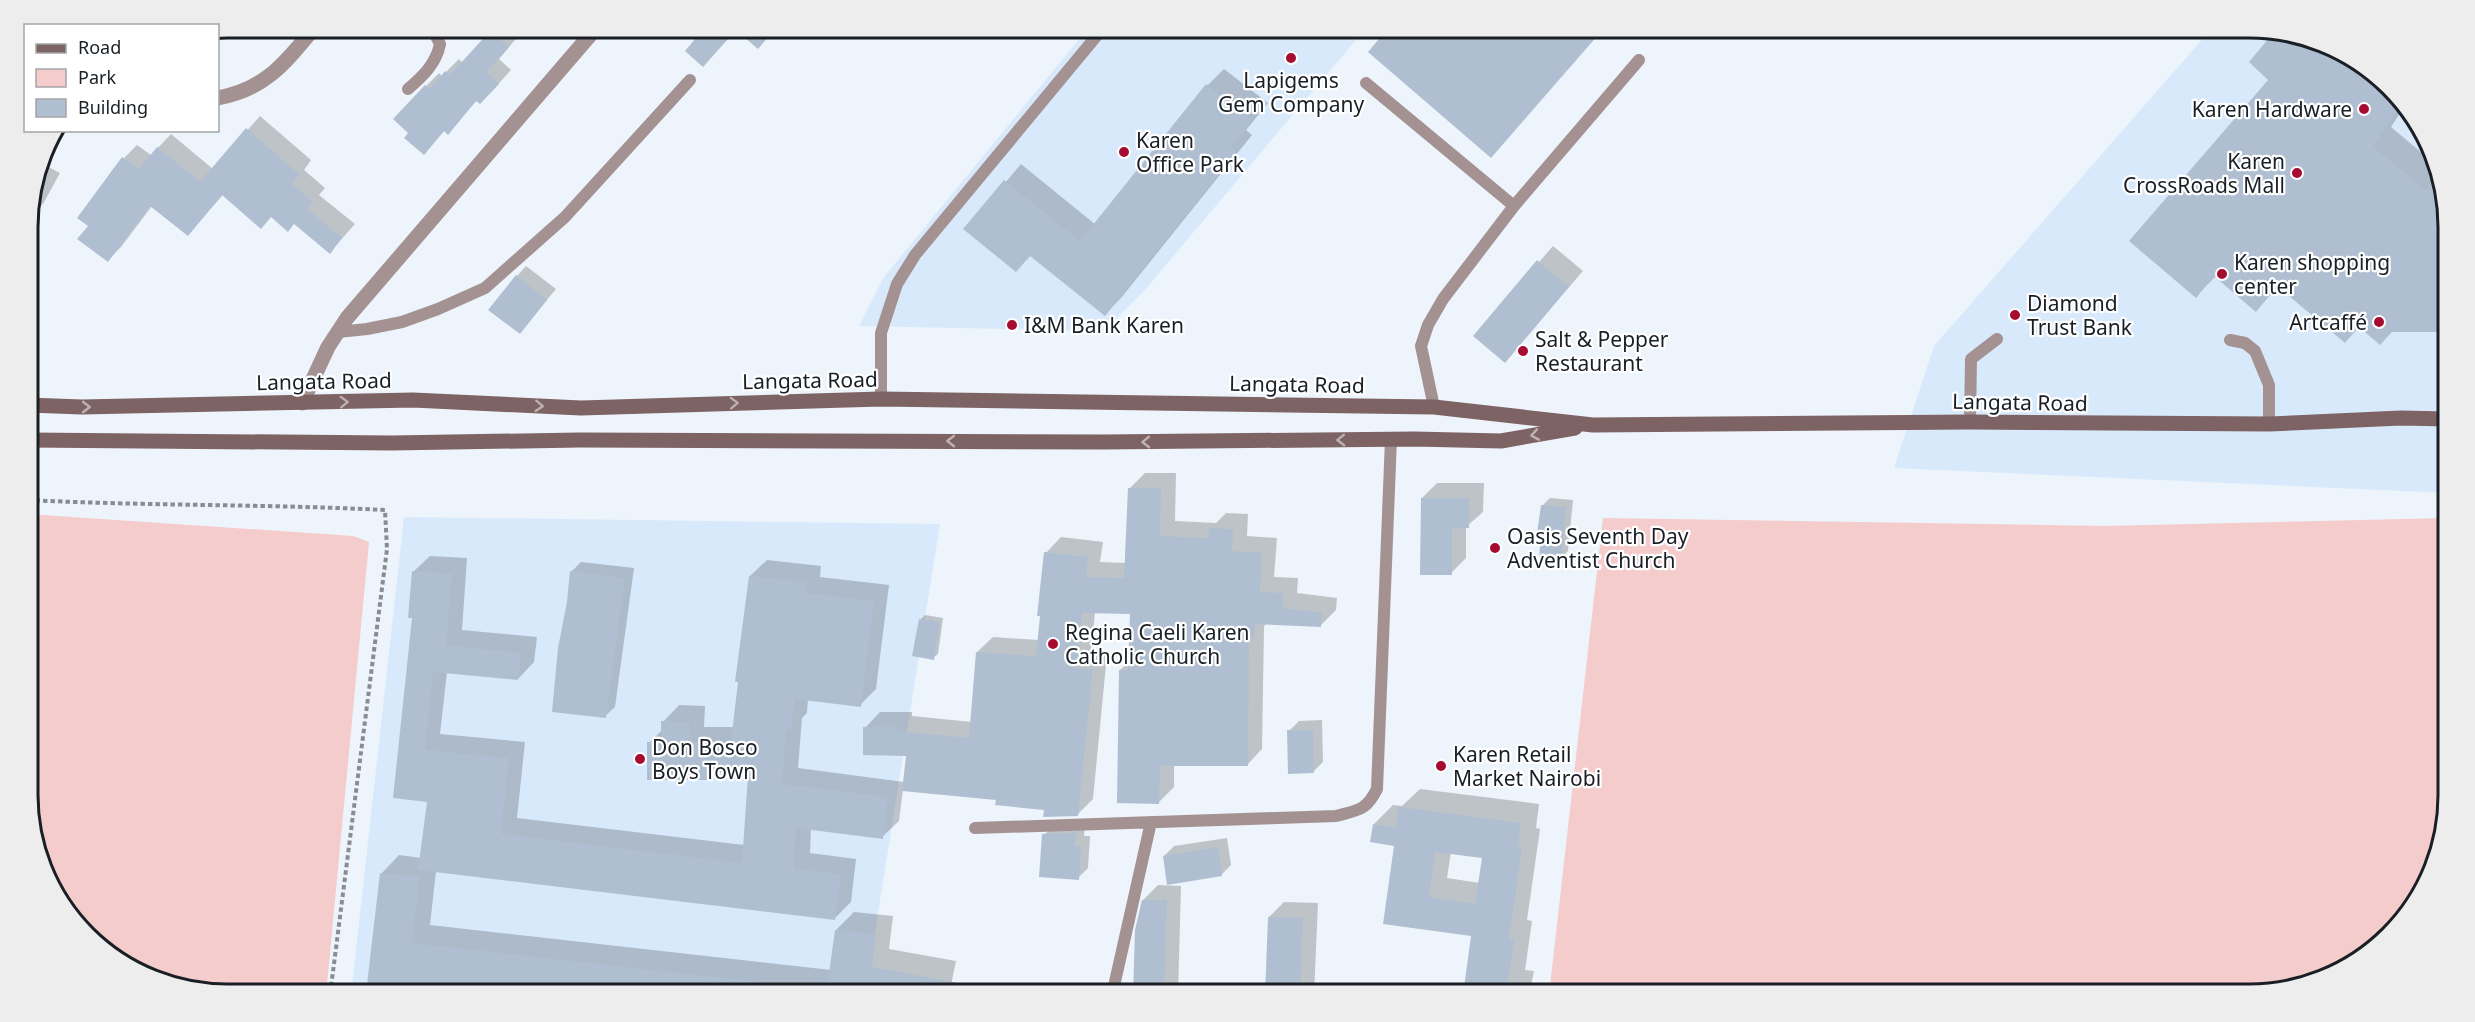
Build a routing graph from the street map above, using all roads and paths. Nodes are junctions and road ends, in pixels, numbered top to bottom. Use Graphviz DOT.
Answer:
graph roads {
  1 [pos="305,38"];
  2 [pos="437,38"];
  3 [pos="588,38"];
  4 [pos="1095,38"];
  5 [pos="1639,60"];
  6 [pos="690,80"];
  7 [pos="1366,83"];
  8 [pos="408,89"];
  9 [pos="219,98"];
  10 [pos="1514,206"];
  11 [pos="338,332"];
  12 [pos="1997,339"];
  13 [pos="2230,340"];
  14 [pos="881,399"];
  15 [pos="302,403"];
  16 [pos="38,405"];
  17 [pos="1434,407"];
  18 [pos="2438,419"];
  19 [pos="1970,422"];
  20 [pos="2270,424"];
  21 [pos="1593,425"];
  22 [pos="1391,439"];
  23 [pos="38,440"];
  24 [pos="38,501"];
  25 [pos="1151,822"];
  26 [pos="975,828"];
  27 [pos="331,984"];
  28 [pos="1114,984"];
  1 -- 9 [label="street"];
  2 -- 8 [label="lane"];
  3 -- 11 [label="street"];
  4 -- 14 [label="lane"];
  5 -- 10 [label="lane"];
  6 -- 11 [label="lane"];
  7 -- 10 [label="lane"];
  10 -- 17 [label="lane"];
  11 -- 15 [label="street"];
  12 -- 19 [label="lane"];
  13 -- 20 [label="lane"];
  15 -- 14 [label="main road, Langata Road, one-way"];
  14 -- 17 [label="main road, Langata Road"];
  16 -- 15 [label="main road, Langata Road, one-way"];
  17 -- 21 [label="main road, Langata Road"];
  18 -- 20 [label="main road, Langata Road"];
  19 -- 20 [label="main road, Langata Road"];
  19 -- 21 [label="main road, Langata Road"];
  21 -- 22 [label="main road, Langata Road, one-way"];
  22 -- 23 [label="main road, Langata Road, one-way"];
  22 -- 25 [label="lane"];
  24 -- 27 [label="path"];
  25 -- 26 [label="lane"];
  25 -- 28 [label="lane"];
}
